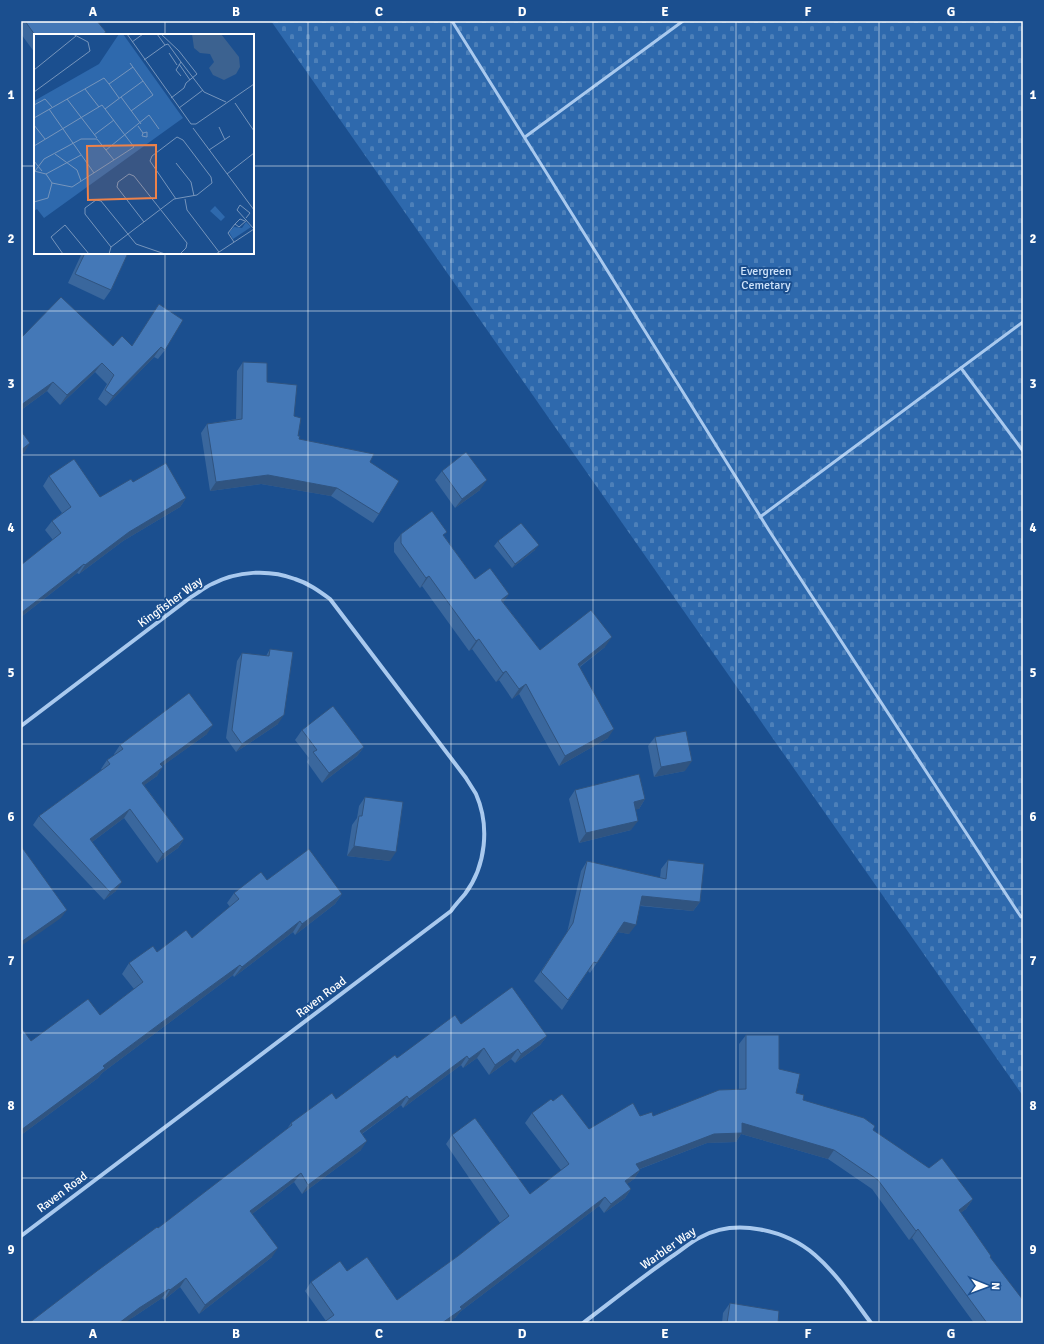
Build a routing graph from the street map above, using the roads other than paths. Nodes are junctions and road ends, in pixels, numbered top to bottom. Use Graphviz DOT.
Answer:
graph roads {
  1 [pos="452,21"];
  2 [pos="683,21"];
  3 [pos="525,137"];
  4 [pos="1023,322"];
  5 [pos="961,368"];
  6 [pos="1023,451"];
  7 [pos="760,517"];
  8 [pos="417,713"];
  9 [pos="21,726"];
  10 [pos="1023,916"];
  11 [pos="21,1236"];
  12 [pos="583,1323"];
  13 [pos="871,1323"];
  1 -- 3 [label="lane"];
  2 -- 3 [label="lane"];
  3 -- 7 [label="lane"];
  4 -- 5 [label="lane"];
  5 -- 6 [label="lane"];
  5 -- 7 [label="lane"];
  7 -- 10 [label="lane"];
  8 -- 9 [label="street, Kingfisher Way"];
  8 -- 11 [label="street, Raven Road"];
  12 -- 13 [label="street, Warbler Way"];
}
